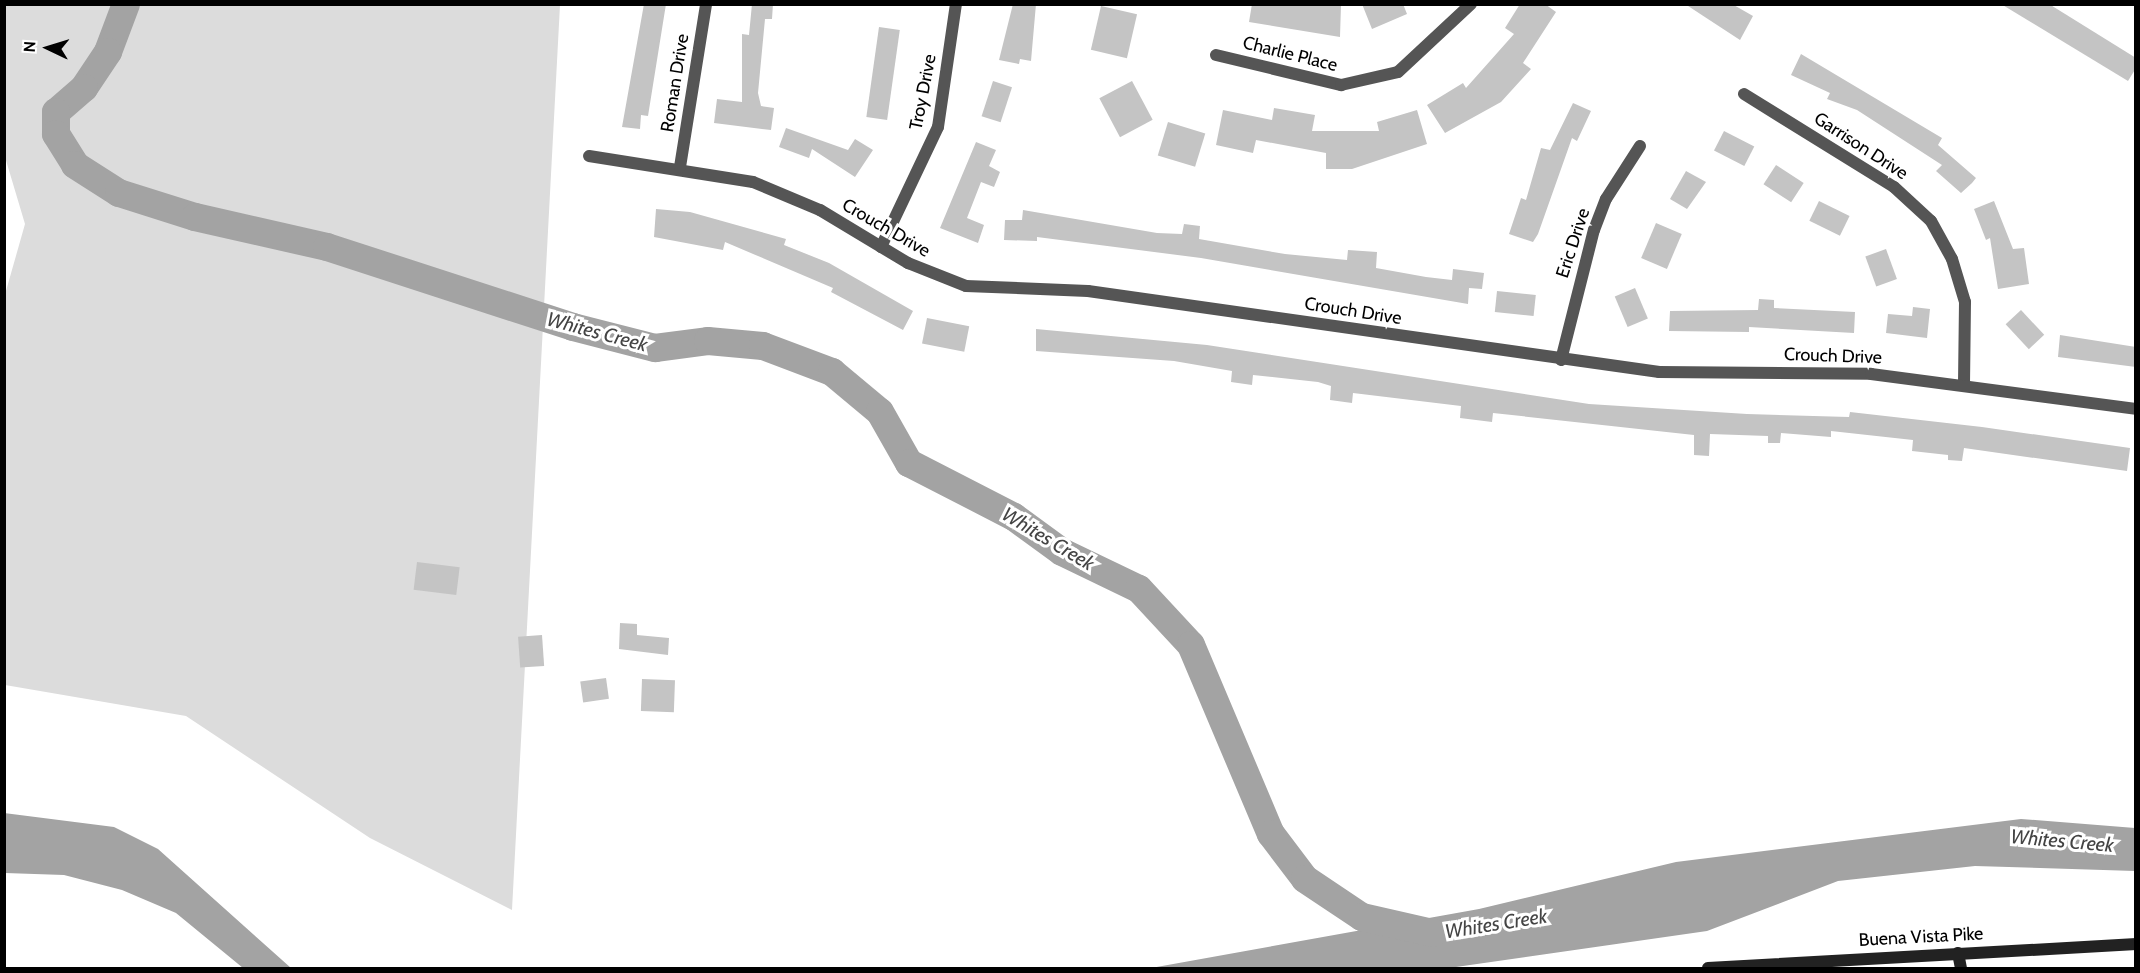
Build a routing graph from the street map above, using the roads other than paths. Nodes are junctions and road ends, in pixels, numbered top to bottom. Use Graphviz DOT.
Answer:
graph roads {
  1 [pos="706,4"];
  2 [pos="956,4"];
  3 [pos="1471,4"];
  4 [pos="1216,55"];
  5 [pos="1744,94"];
  6 [pos="1640,146"];
  7 [pos="589,156"];
  8 [pos="680,167"];
  9 [pos="881,247"];
  10 [pos="1561,360"];
  11 [pos="1964,384"];
  12 [pos="2136,409"];
  13 [pos="2136,944"];
  14 [pos="1959,953"];
  15 [pos="1708,969"];
  16 [pos="1961,969"];
  1 -- 8 [label="street, Roman Drive"];
  2 -- 9 [label="street, Troy Drive"];
  3 -- 4 [label="street, Charlie Place"];
  5 -- 11 [label="street, Garrison Drive"];
  6 -- 10 [label="street, Eric Drive"];
  7 -- 8 [label="street, Crouch Drive"];
  8 -- 9 [label="street, Crouch Drive"];
  9 -- 10 [label="street, Crouch Drive"];
  10 -- 11 [label="street, Crouch Drive"];
  11 -- 12 [label="street, Crouch Drive"];
  13 -- 14 [label="main road, Buena Vista Pike"];
  14 -- 15 [label="main road, Buena Vista Pike"];
  14 -- 16 [label="main road"];
}
